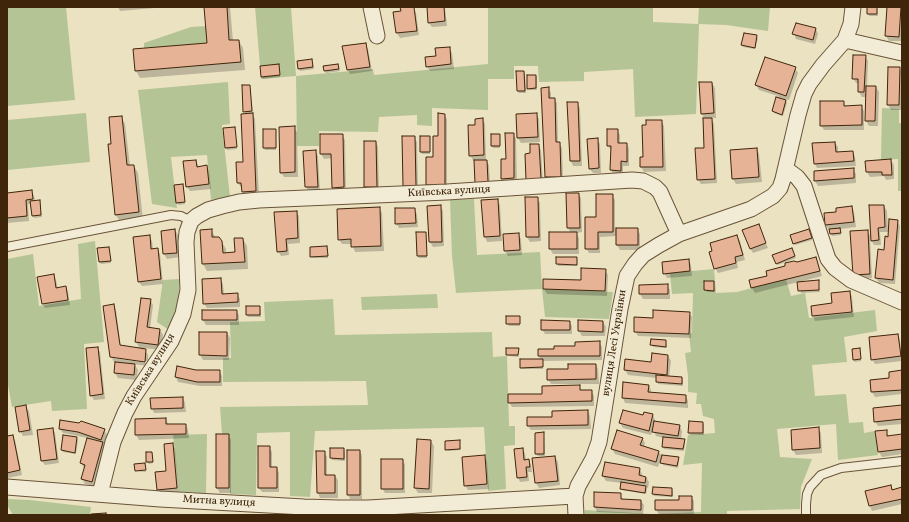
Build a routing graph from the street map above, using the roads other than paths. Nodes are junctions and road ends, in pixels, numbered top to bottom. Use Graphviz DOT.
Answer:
graph roads {
  1 [pos="371,7"];
  2 [pos="853,7"];
  3 [pos="377,36"];
  4 [pos="845,40"];
  5 [pos="902,53"];
  6 [pos="786,169"];
  7 [pos="192,221"];
  8 [pos="679,234"];
  9 [pos="7,247"];
  10 [pos="902,302"];
  11 [pos="902,461"];
  12 [pos="7,487"];
  13 [pos="100,494"];
  14 [pos="575,496"];
  15 [pos="576,515"];
  16 [pos="806,515"];
  1 -- 3 [label="street"];
  2 -- 4 [label="street, вулиця Лесі Українки"];
  4 -- 5 [label="street"];
  4 -- 6 [label="street, вулиця Лесі Українки"];
  6 -- 8 [label="street, вулиця Лесі Українки"];
  6 -- 10 [label="street"];
  7 -- 8 [label="street, Київська вулиця"];
  7 -- 9 [label="lane"];
  7 -- 13 [label="street, Київська вулиця"];
  8 -- 14 [label="street, вулиця Лесі Українки"];
  11 -- 16 [label="lane"];
  12 -- 13 [label="street, Митна вулиця"];
  13 -- 14 [label="street, Митна вулиця"];
  14 -- 15 [label="street"];
}
